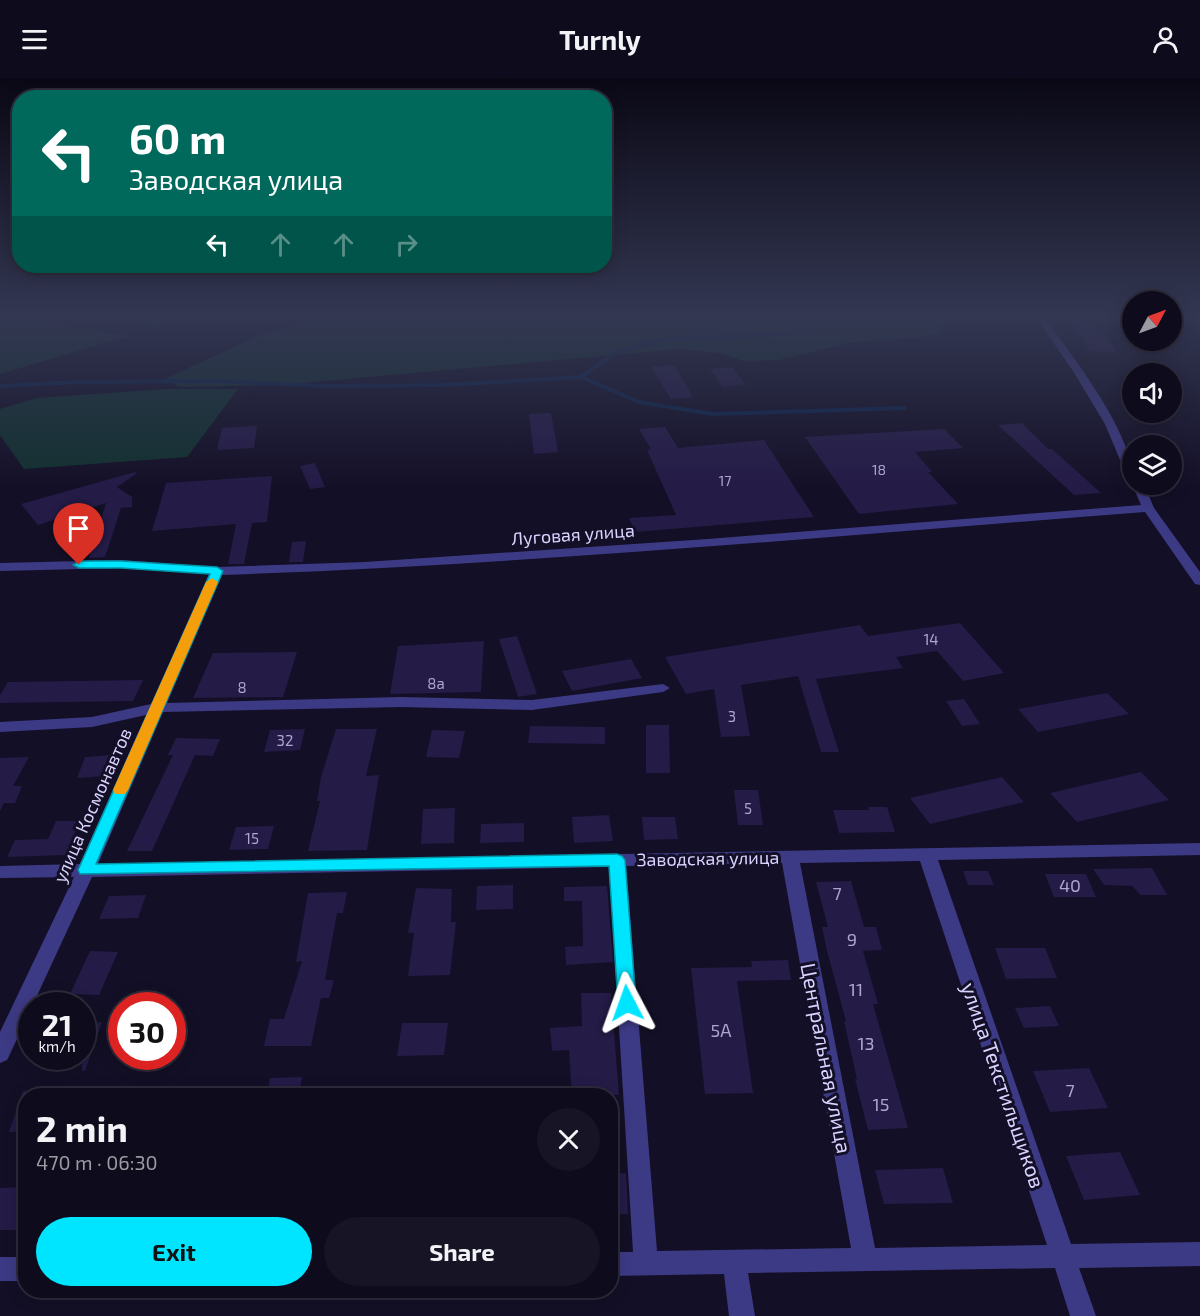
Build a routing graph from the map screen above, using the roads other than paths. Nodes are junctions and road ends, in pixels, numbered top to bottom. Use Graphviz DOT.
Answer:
graph roads {
  1 [pos="1079,374"];
  2 [pos="1122,451"];
  3 [pos="1143,495"];
  4 [pos="1148,508"];
  5 [pos="0,567"];
  6 [pos="217,571"];
  7 [pos="1200,581"];
  8 [pos="663,688"];
  9 [pos="155,708"];
  10 [pos="0,727"];
  11 [pos="1200,849"];
  12 [pos="927,854"];
  13 [pos="790,856"];
  14 [pos="617,860"];
  15 [pos="86,870"];
  16 [pos="0,872"];
  17 [pos="0,1054"];
  18 [pos="1200,1254"];
  19 [pos="1062,1256"];
  20 [pos="865,1260"];
  21 [pos="734,1261"];
  22 [pos="618,1264"];
  23 [pos="646,1264"];
  24 [pos="0,1269"];
  25 [pos="18,1269"];
  26 [pos="742,1316"];
  27 [pos="1083,1316"];
  1 -- 2 [label="street"];
  3 -- 4 [label="street"];
  4 -- 6 [label="street, Луговая улица"];
  4 -- 7 [label="street"];
  5 -- 6 [label="street, Луговая улица"];
  6 -- 9 [label="street, улица Космонавтов"];
  8 -- 9 [label="street"];
  9 -- 10 [label="street"];
  9 -- 15 [label="street, улица Космонавтов"];
  11 -- 12 [label="street, Заводская улица"];
  12 -- 13 [label="street, Заводская улица"];
  12 -- 19 [label="street, улица Текстильщиков"];
  13 -- 14 [label="street, Заводская улица"];
  13 -- 20 [label="street, Центральная улица"];
  14 -- 15 [label="street, Заводская улица"];
  14 -- 23 [label="street"];
  15 -- 16 [label="street, Заводская улица"];
  15 -- 17 [label="street, улица Космонавтов"];
  18 -- 19 [label="street"];
  19 -- 20 [label="street"];
  19 -- 27 [label="street, улица Текстильщиков"];
  20 -- 21 [label="street"];
  21 -- 23 [label="street"];
  21 -- 26 [label="street"];
  22 -- 23 [label="street"];
  24 -- 25 [label="street"];
}
